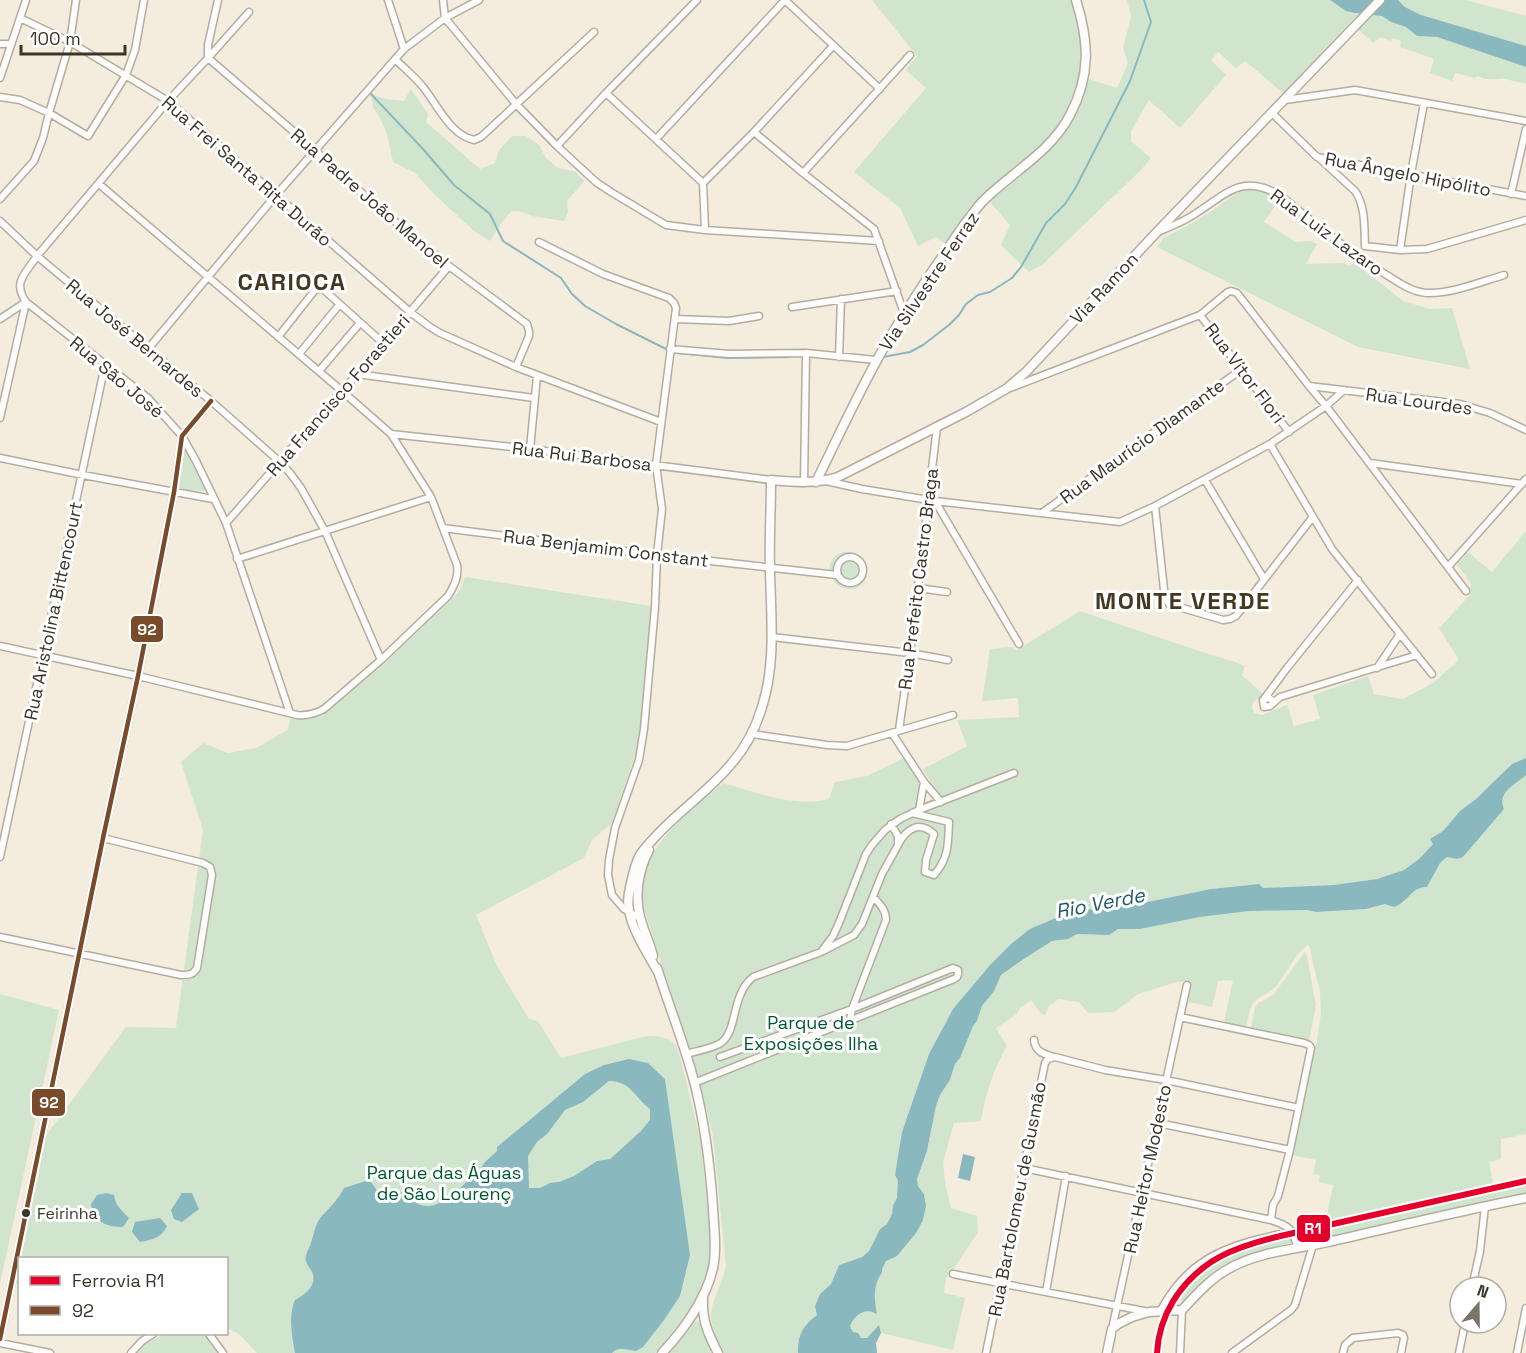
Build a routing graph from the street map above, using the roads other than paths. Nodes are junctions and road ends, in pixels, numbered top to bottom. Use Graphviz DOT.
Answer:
graph roads {
  1 [pos="26,0"];
  2 [pos="76,0"];
  3 [pos="144,0"];
  4 [pos="218,0"];
  5 [pos="388,0"];
  6 [pos="442,0"];
  7 [pos="479,0"];
  8 [pos="697,0"];
  9 [pos="785,0"];
  10 [pos="1076,0"];
  11 [pos="1380,0"];
  12 [pos="249,12"];
  13 [pos="20,18"];
  14 [pos="445,18"];
  15 [pos="594,32"];
  16 [pos="70,42"];
  17 [pos="0,44"];
  18 [pos="11,44"];
  19 [pos="833,46"];
  20 [pos="404,49"];
  21 [pos="910,55"];
  22 [pos="208,58"];
  23 [pos="396,60"];
  24 [pos="126,75"];
  25 [pos="0,78"];
  26 [pos="880,89"];
  27 [pos="606,93"];
  28 [pos="0,98"];
  29 [pos="1285,100"];
  30 [pos="168,101"];
  31 [pos="1424,103"];
  32 [pos="516,104"];
  33 [pos="49,113"];
  34 [pos="1272,113"];
  35 [pos="1526,121"];
  36 [pos="1526,129"];
  37 [pos="754,132"];
  38 [pos="656,139"];
  39 [pos="557,146"];
  40 [pos="315,150"];
  41 [pos="1317,157"];
  42 [pos="803,173"];
  43 [pos="1411,174"];
  44 [pos="703,183"];
  45 [pos="99,184"];
  46 [pos="1511,194"];
  47 [pos="276,195"];
  48 [pos="1526,196"];
  49 [pos="0,199"];
  50 [pos="1526,220"];
  51 [pos="0,221"];
  52 [pos="705,230"];
  53 [pos="1156,232"];
  54 [pos="538,242"];
  55 [pos="879,242"];
  56 [pos="1365,246"];
  57 [pos="1400,249"];
  58 [pos="1353,254"];
  59 [pos="37,256"];
  60 [pos="449,266"];
  61 [pos="1504,275"];
  62 [pos="208,277"];
  63 [pos="897,291"];
  64 [pos="841,299"];
  65 [pos="26,302"];
  66 [pos="339,305"];
  67 [pos="792,307"];
  68 [pos="410,312"];
  69 [pos="904,313"];
  70 [pos="1200,315"];
  71 [pos="759,316"];
  72 [pos="675,319"];
  73 [pos="0,320"];
  74 [pos="360,323"];
  75 [pos="278,337"];
  76 [pos="383,343"];
  77 [pos="148,349"];
  78 [pos="670,349"];
  79 [pos="806,353"];
  80 [pos="299,354"];
  81 [pos="839,357"];
  82 [pos="876,360"];
  83 [pos="105,365"];
  84 [pos="516,367"];
  85 [pos="1242,369"];
  86 [pos="319,371"];
  87 [pos="357,374"];
  88 [pos="537,376"];
  89 [pos="1309,386"];
  90 [pos="1006,389"];
  91 [pos="342,390"];
  92 [pos="1344,390"];
  93 [pos="534,398"];
  94 [pos="211,401"];
  95 [pos="1326,406"];
  96 [pos="0,418"];
  97 [pos="661,422"];
  98 [pos="937,427"];
  99 [pos="1524,427"];
  100 [pos="1289,432"];
  101 [pos="392,434"];
  102 [pos="182,436"];
  103 [pos="1270,444"];
  104 [pos="530,449"];
  105 [pos="0,458"];
  106 [pos="196,461"];
  107 [pos="280,462"];
  108 [pos="1370,463"];
  109 [pos="178,464"];
  110 [pos="656,465"];
  111 [pos="83,475"];
  112 [pos="771,480"];
  113 [pos="1205,480"];
  114 [pos="826,481"];
  115 [pos="1524,481"];
  116 [pos="816,482"];
  117 [pos="804,483"];
  118 [pos="174,492"];
  119 [pos="431,497"];
  120 [pos="213,499"];
  121 [pos="928,499"];
  122 [pos="935,501"];
  123 [pos="1155,506"];
  124 [pos="1042,514"];
  125 [pos="1312,518"];
  126 [pos="226,523"];
  127 [pos="443,528"];
  128 [pos="324,531"];
  129 [pos="657,555"];
  130 [pos="237,559"];
  131 [pos="1448,567"];
  132 [pos="769,568"];
  133 [pos="837,575"];
  134 [pos="1264,579"];
  135 [pos="1358,580"];
  136 [pos="918,588"];
  137 [pos="1466,591"];
  138 [pos="947,592"];
  139 [pos="1400,634"];
  140 [pos="772,638"];
  141 [pos="1019,644"];
  142 [pos="0,646"];
  143 [pos="910,653"];
  144 [pos="43,654"];
  145 [pos="1417,656"];
  146 [pos="381,660"];
  147 [pos="948,660"];
  148 [pos="1377,668"];
  149 [pos="1432,674"];
  150 [pos="138,676"];
  151 [pos="290,713"];
  152 [pos="952,715"];
  153 [pos="896,732"];
  154 [pos="752,734"];
  155 [pos="1014,772"];
  156 [pos="924,782"];
  157 [pos="941,802"];
  158 [pos="920,810"];
  159 [pos="912,813"];
  160 [pos="891,824"];
  161 [pos="658,834"];
  162 [pos="103,838"];
  163 [pos="897,844"];
  164 [pos="0,856"];
  165 [pos="873,897"];
  166 [pos="629,912"];
  167 [pos="640,920"];
  168 [pos="0,937"];
  169 [pos="821,952"];
  170 [pos="80,953"];
  171 [pos="658,972"];
  172 [pos="1187,985"];
  173 [pos="852,1009"];
  174 [pos="1180,1017"];
  175 [pos="850,1020"];
  176 [pos="1034,1040"];
  177 [pos="686,1054"];
  178 [pos="720,1057"];
  179 [pos="1054,1057"];
  180 [pos="1166,1080"];
  181 [pos="694,1083"];
  182 [pos="1299,1108"];
  183 [pos="1158,1123"];
  184 [pos="1290,1150"];
  185 [pos="1024,1168"];
  186 [pos="1066,1176"];
  187 [pos="1142,1193"];
  188 [pos="1526,1198"];
  189 [pos="1485,1206"];
  190 [pos="1271,1220"];
  191 [pos="1293,1231"];
  192 [pos="1313,1245"];
  193 [pos="1298,1248"];
  194 [pos="953,1274"];
  195 [pos="1474,1275"];
  196 [pos="1001,1284"];
  197 [pos="11,1286"];
  198 [pos="18,1287"];
  199 [pos="1046,1292"];
  200 [pos="703,1296"];
  201 [pos="1118,1306"];
  202 [pos="1526,1308"];
  203 [pos="1161,1310"];
  204 [pos="1182,1310"];
  205 [pos="1149,1312"];
  206 [pos="687,1322"];
  207 [pos="705,1325"];
  208 [pos="1112,1329"];
  209 [pos="151,1335"];
  210 [pos="210,1335"];
  211 [pos="1463,1335"];
  212 [pos="0,1341"];
  213 [pos="717,1352"];
  214 [pos="50,1353"];
  215 [pos="131,1353"];
  216 [pos="224,1353"];
  217 [pos="662,1353"];
  218 [pos="986,1353"];
  219 [pos="1107,1353"];
  220 [pos="1180,1353"];
  221 [pos="1232,1353"];
  222 [pos="1343,1353"];
  223 [pos="1401,1353"];
  224 [pos="1459,1353"];
  225 [pos="1517,1353"];
  1 -- 13 [label="street"];
  2 -- 16 [label="street"];
  3 -- 24 [label="street"];
  4 -- 22 [label="street"];
  5 -- 20 [label="street"];
  6 -- 14 [label="street"];
  7 -- 14 [label="street"];
  8 -- 27 [label="street"];
  9 -- 19 [label="street"];
  9 -- 38 [label="street"];
  10 -- 69 [label="main road, Via Silvestre Ferraz"];
  11 -- 29 [label="main road, Via Ramon"];
  12 -- 22 [label="street"];
  13 -- 16 [label="street, Rua Frei Santa Rita Durão"];
  13 -- 18 [label="street"];
  14 -- 20 [label="street"];
  14 -- 32 [label="street"];
  15 -- 32 [label="street"];
  16 -- 24 [label="street, Rua Frei Santa Rita Durão"];
  16 -- 33 [label="street"];
  17 -- 18 [label="street"];
  18 -- 25 [label="street"];
  19 -- 26 [label="street"];
  19 -- 37 [label="street"];
  20 -- 23 [label="street"];
  21 -- 26 [label="street"];
  22 -- 30 [label="street"];
  22 -- 40 [label="street, Rua Padre João Manoel"];
  23 -- 32 [label="street"];
  23 -- 40 [label="street"];
  24 -- 30 [label="street, Rua Frei Santa Rita Durão"];
  24 -- 33 [label="street"];
  26 -- 42 [label="street"];
  27 -- 38 [label="street"];
  27 -- 39 [label="street"];
  28 -- 33 [label="street"];
  29 -- 31 [label="street"];
  29 -- 34 [label="main road, Via Ramon"];
  30 -- 45 [label="street"];
  30 -- 47 [label="street, Rua Frei Santa Rita Durão"];
  31 -- 35 [label="street"];
  31 -- 43 [label="street"];
  32 -- 39 [label="street"];
  33 -- 49 [label="street"];
  34 -- 41 [label="street, Rua Ângelo Hipólito"];
  34 -- 53 [label="main road, Via Ramon"];
  36 -- 46 [label="street"];
  37 -- 42 [label="street"];
  37 -- 44 [label="street"];
  38 -- 44 [label="street"];
  39 -- 52 [label="street"];
  40 -- 47 [label="street"];
  40 -- 60 [label="street, Rua Padre João Manoel"];
  41 -- 43 [label="street, Rua Ângelo Hipólito"];
  41 -- 56 [label="street"];
  42 -- 55 [label="street"];
  43 -- 46 [label="street, Rua Ângelo Hipólito"];
  43 -- 57 [label="street"];
  44 -- 52 [label="street"];
  45 -- 59 [label="street"];
  45 -- 62 [label="street"];
  46 -- 48 [label="street, Rua Ângelo Hipólito"];
  47 -- 62 [label="street"];
  47 -- 68 [label="street, Rua Frei Santa Rita Durão"];
  50 -- 57 [label="street"];
  51 -- 59 [label="street, Rua José Bernardes"];
  52 -- 55 [label="street"];
  53 -- 58 [label="street, Rua Luiz Lazaro"];
  53 -- 90 [label="main road, Via Ramon"];
  54 -- 72 [label="street"];
  55 -- 63 [label="street"];
  56 -- 57 [label="street"];
  56 -- 58 [label="street"];
  58 -- 61 [label="street, Rua Luiz Lazaro"];
  59 -- 65 [label="street"];
  59 -- 77 [label="street, Rua José Bernardes"];
  60 -- 68 [label="street, Rua Francisco Forastieri"];
  60 -- 84 [label="street, Rua Padre João Manoel"];
  62 -- 75 [label="street"];
  62 -- 77 [label="street"];
  63 -- 64 [label="street"];
  63 -- 69 [label="street"];
  64 -- 67 [label="street"];
  64 -- 81 [label="street"];
  65 -- 73 [label="street"];
  65 -- 83 [label="street, Rua São José"];
  65 -- 96 [label="street"];
  66 -- 74 [label="street"];
  66 -- 75 [label="street"];
  66 -- 80 [label="street"];
  68 -- 76 [label="street, Rua Francisco Forastieri"];
  68 -- 84 [label="street, Rua Frei Santa Rita Durão"];
  69 -- 82 [label="main road, Via Silvestre Ferraz"];
  70 -- 85 [label="street, Rua Vítor Flori"];
  70 -- 89 [label="street"];
  70 -- 90 [label="street"];
  71 -- 72 [label="street"];
  72 -- 78 [label="street"];
  74 -- 76 [label="street"];
  74 -- 86 [label="street"];
  75 -- 80 [label="street"];
  76 -- 87 [label="street, Rua Francisco Forastieri"];
  77 -- 94 [label="street, Rua José Bernardes"];
  78 -- 79 [label="street"];
  78 -- 97 [label="street"];
  79 -- 81 [label="street"];
  79 -- 117 [label="street"];
  80 -- 86 [label="street"];
  81 -- 82 [label="street"];
  82 -- 116 [label="main road, Via Silvestre Ferraz"];
  83 -- 102 [label="street, Rua São José"];
  83 -- 111 [label="street, Rua Aristolina Bittencourt"];
  84 -- 88 [label="street, Rua Frei Santa Rita Durão"];
  85 -- 100 [label="street, Rua Vítor Flori"];
  85 -- 124 [label="street, Rua Maurício Diamante"];
  86 -- 91 [label="street"];
  87 -- 91 [label="street, Rua Francisco Forastieri"];
  87 -- 93 [label="street"];
  88 -- 93 [label="street"];
  88 -- 97 [label="street, Rua Frei Santa Rita Durão"];
  89 -- 92 [label="street, Rua Lourdes"];
  89 -- 95 [label="street"];
  90 -- 98 [label="main road, Via Ramon"];
  91 -- 101 [label="street"];
  91 -- 107 [label="street, Rua Francisco Forastieri"];
  92 -- 95 [label="street"];
  92 -- 99 [label="street, Rua Lourdes"];
  93 -- 104 [label="street"];
  94 -- 102 [label="street"];
  94 -- 107 [label="street, Rua José Bernardes"];
  95 -- 100 [label="street"];
  95 -- 108 [label="street"];
  97 -- 110 [label="street"];
  98 -- 114 [label="main road, Via Ramon"];
  98 -- 121 [label="street, Rua Prefeito Castro Braga"];
  100 -- 103 [label="street"];
  101 -- 104 [label="street, Rua Rui Barbosa"];
  101 -- 119 [label="street"];
  102 -- 106 [label="street, Rua São José"];
  102 -- 109 [label="street"];
  103 -- 113 [label="street"];
  103 -- 125 [label="street"];
  104 -- 110 [label="street, Rua Rui Barbosa"];
  105 -- 111 [label="street"];
  106 -- 109 [label="street"];
  106 -- 120 [label="street, Rua São José"];
  107 -- 126 [label="street, Rua Francisco Forastieri"];
  107 -- 128 [label="street, Rua José Bernardes"];
  108 -- 115 [label="street"];
  108 -- 131 [label="street"];
  109 -- 118 [label="street"];
  110 -- 112 [label="street, Rua Rui Barbosa"];
  110 -- 129 [label="street"];
  111 -- 118 [label="street"];
  111 -- 144 [label="street, Rua Aristolina Bittencourt"];
  112 -- 117 [label="main road, Via Ramon"];
  112 -- 132 [label="main road"];
  113 -- 123 [label="street"];
  113 -- 134 [label="street"];
  114 -- 116 [label="main road, Via Ramon"];
  114 -- 121 [label="street"];
  115 -- 131 [label="street"];
  116 -- 117 [label="main road, Via Ramon"];
  118 -- 120 [label="street"];
  118 -- 150 [label="street"];
  119 -- 127 [label="street"];
  119 -- 128 [label="street"];
  120 -- 126 [label="street, Rua São José"];
  121 -- 122 [label="street"];
  121 -- 136 [label="street, Rua Prefeito Castro Braga"];
  122 -- 124 [label="street"];
  122 -- 141 [label="street"];
  123 -- 124 [label="street"];
  123 -- 134 [label="street"];
  125 -- 134 [label="street"];
  125 -- 135 [label="street"];
  126 -- 130 [label="street, Rua São José"];
  127 -- 129 [label="street, Rua Benjamim Constant"];
  127 -- 146 [label="street"];
  128 -- 130 [label="street"];
  128 -- 146 [label="street, Rua José Bernardes"];
  129 -- 132 [label="street, Rua Benjamim Constant"];
  129 -- 166 [label="street"];
  130 -- 151 [label="street, Rua São José"];
  131 -- 137 [label="street"];
  132 -- 133 [label="street, Rua Benjamim Constant"];
  132 -- 140 [label="main road"];
  133 -- 133 [label="street"];
  135 -- 139 [label="street"];
  135 -- 148 [label="street"];
  136 -- 138 [label="street"];
  136 -- 143 [label="street, Rua Prefeito Castro Braga"];
  139 -- 145 [label="street"];
  139 -- 148 [label="street"];
  140 -- 143 [label="street"];
  140 -- 154 [label="main road"];
  142 -- 144 [label="street"];
  143 -- 147 [label="street"];
  143 -- 153 [label="street, Rua Prefeito Castro Braga"];
  144 -- 150 [label="street"];
  144 -- 164 [label="street, Rua Aristolina Bittencourt"];
  145 -- 148 [label="street"];
  145 -- 149 [label="street"];
  146 -- 151 [label="street"];
  150 -- 151 [label="street"];
  150 -- 162 [label="street"];
  152 -- 153 [label="street"];
  153 -- 154 [label="street"];
  153 -- 156 [label="street"];
  154 -- 161 [label="main road"];
  155 -- 157 [label="street"];
  156 -- 157 [label="street"];
  156 -- 158 [label="street"];
  157 -- 158 [label="street"];
  158 -- 159 [label="street"];
  159 -- 160 [label="street"];
  159 -- 163 [label="street"];
  160 -- 163 [label="street"];
  160 -- 169 [label="street"];
  161 -- 166 [label="main road"];
  161 -- 167 [label="main road"];
  162 -- 170 [label="street"];
  162 -- 170 [label="street"];
  163 -- 165 [label="street"];
  165 -- 169 [label="street"];
  165 -- 173 [label="street"];
  166 -- 167 [label="street"];
  166 -- 171 [label="main road"];
  167 -- 171 [label="main road"];
  168 -- 170 [label="street"];
  169 -- 177 [label="street"];
  170 -- 197 [label="street"];
  171 -- 177 [label="main road"];
  172 -- 174 [label="street, Rua Heitor Modesto"];
  173 -- 175 [label="street"];
  173 -- 175 [label="street"];
  173 -- 178 [label="street"];
  174 -- 180 [label="street, Rua Heitor Modesto"];
  174 -- 182 [label="street"];
  175 -- 181 [label="street"];
  176 -- 179 [label="street"];
  177 -- 181 [label="main road"];
  179 -- 180 [label="street"];
  179 -- 185 [label="street, Rua Bartolomeu de Gusmão"];
  180 -- 182 [label="street"];
  180 -- 183 [label="street, Rua Heitor Modesto"];
  181 -- 200 [label="main road"];
  182 -- 184 [label="street"];
  183 -- 184 [label="street"];
  183 -- 187 [label="street, Rua Heitor Modesto"];
  184 -- 190 [label="street"];
  185 -- 186 [label="street"];
  185 -- 196 [label="street, Rua Bartolomeu de Gusmão"];
  186 -- 187 [label="street"];
  186 -- 199 [label="street"];
  187 -- 190 [label="street"];
  187 -- 201 [label="street, Rua Heitor Modesto"];
  188 -- 189 [label="main road"];
  189 -- 192 [label="main road"];
  189 -- 195 [label="street"];
  190 -- 191 [label="street"];
  191 -- 193 [label="street"];
  191 -- 203 [label="street"];
  192 -- 193 [label="main road"];
  192 -- 221 [label="street"];
  193 -- 204 [label="main road"];
  194 -- 196 [label="street"];
  196 -- 199 [label="street"];
  196 -- 218 [label="street, Rua Bartolomeu de Gusmão"];
  197 -- 198 [label="street"];
  197 -- 212 [label="street"];
  199 -- 201 [label="street"];
  200 -- 206 [label="main road"];
  200 -- 207 [label="main road"];
  201 -- 205 [label="street"];
  201 -- 208 [label="street, Rua Heitor Modesto"];
  202 -- 225 [label="street"];
  203 -- 204 [label="main road"];
  203 -- 205 [label="main road"];
  204 -- 220 [label="street"];
  205 -- 208 [label="main road"];
  206 -- 207 [label="main road"];
  206 -- 217 [label="main road"];
  207 -- 213 [label="main road"];
  208 -- 219 [label="main road, Rua Heitor Modesto"];
  209 -- 215 [label="street"];
  210 -- 216 [label="street"];
  211 -- 224 [label="street"];
  212 -- 214 [label="street"];
  222 -- 223 [label="street"];
}
